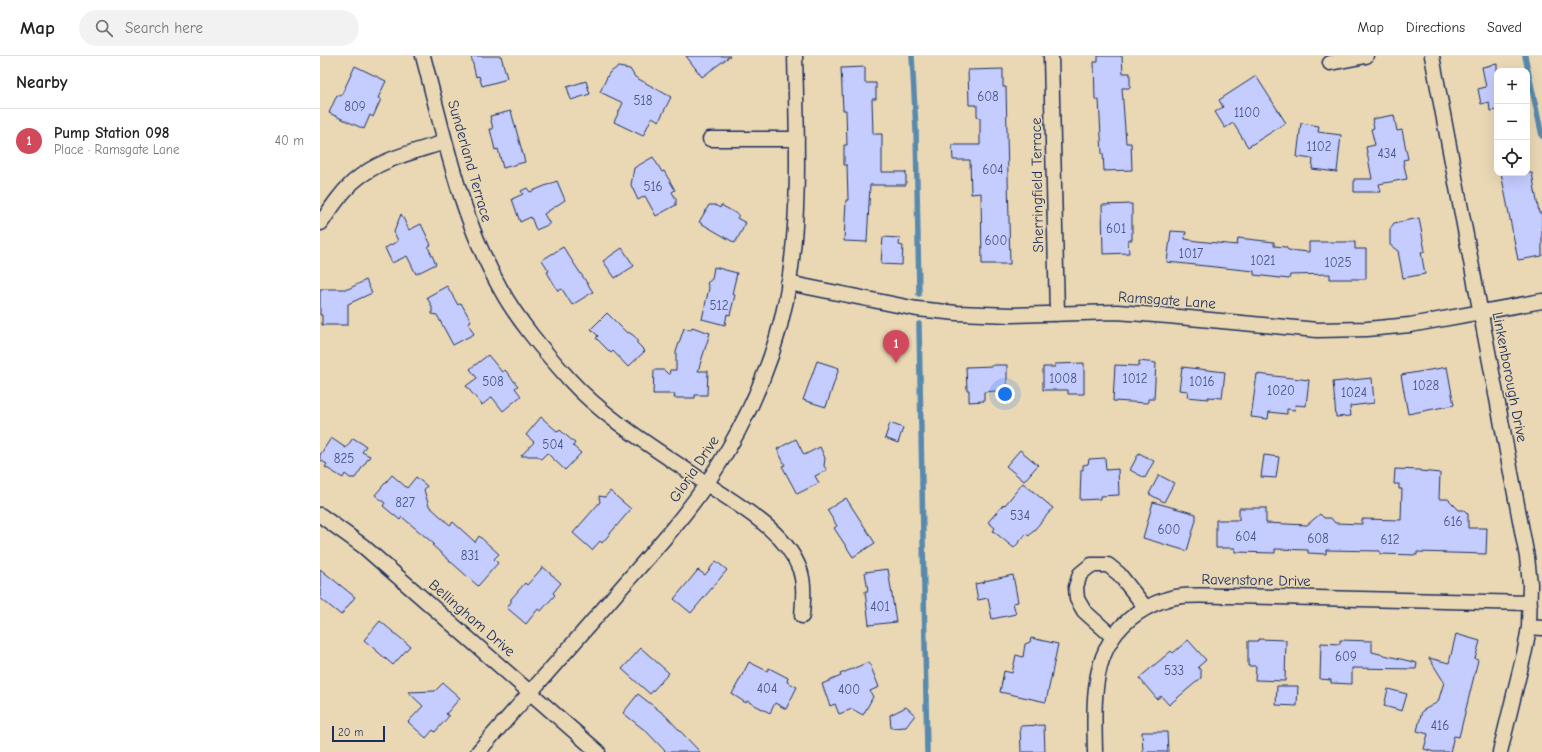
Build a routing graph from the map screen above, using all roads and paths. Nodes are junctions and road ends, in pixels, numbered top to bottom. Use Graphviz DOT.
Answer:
graph roads {
  1 [pos="423,56"];
  2 [pos="795,56"];
  3 [pos="1052,56"];
  4 [pos="1366,56"];
  5 [pos="1432,56"];
  6 [pos="1330,63"];
  7 [pos="797,139"];
  8 [pos="710,140"];
  9 [pos="445,142"];
  10 [pos="321,223"];
  11 [pos="788,284"];
  12 [pos="1542,301"];
  13 [pos="1481,312"];
  14 [pos="1057,314"];
  15 [pos="707,484"];
  16 [pos="320,515"];
  17 [pos="1536,579"];
  18 [pos="1530,603"];
  19 [pos="1146,608"];
  20 [pos="802,616"];
  21 [pos="1535,628"];
  22 [pos="1113,637"];
  23 [pos="532,692"];
  24 [pos="478,752"];
  25 [pos="598,752"];
  26 [pos="1095,752"];
  27 [pos="1500,752"];
  1 -- 9 [label="street, Sunderland Terrace"];
  2 -- 7 [label="street, Gloria Drive"];
  3 -- 14 [label="street, Sherringfield Terrace"];
  4 -- 6 [label="street"];
  5 -- 13 [label="street, Linkenborough Drive"];
  7 -- 8 [label="street"];
  7 -- 11 [label="street, Gloria Drive"];
  9 -- 10 [label="street"];
  9 -- 15 [label="street, Sunderland Terrace"];
  11 -- 14 [label="street, Ramsgate Lane"];
  11 -- 15 [label="street, Gloria Drive"];
  12 -- 13 [label="street, Ramsgate Lane"];
  13 -- 14 [label="street, Ramsgate Lane"];
  13 -- 17 [label="street, Linkenborough Drive"];
  15 -- 20 [label="street, Sunderland Terrace"];
  15 -- 23 [label="street, Gloria Drive"];
  16 -- 23 [label="street, Bellingham Drive"];
  17 -- 18 [label="street, Linkenborough Drive"];
  18 -- 19 [label="street, Ravenstone Drive"];
  18 -- 21 [label="street, Linkenborough Drive"];
  19 -- 22 [label="street, Ravenstone Drive"];
  19 -- 22 [label="street"];
  21 -- 27 [label="street, Linkenborough Drive"];
  22 -- 26 [label="street, Ravenstone Drive"];
  23 -- 24 [label="street, Gloria Drive"];
  23 -- 25 [label="street, Bellingham Drive"];
}
